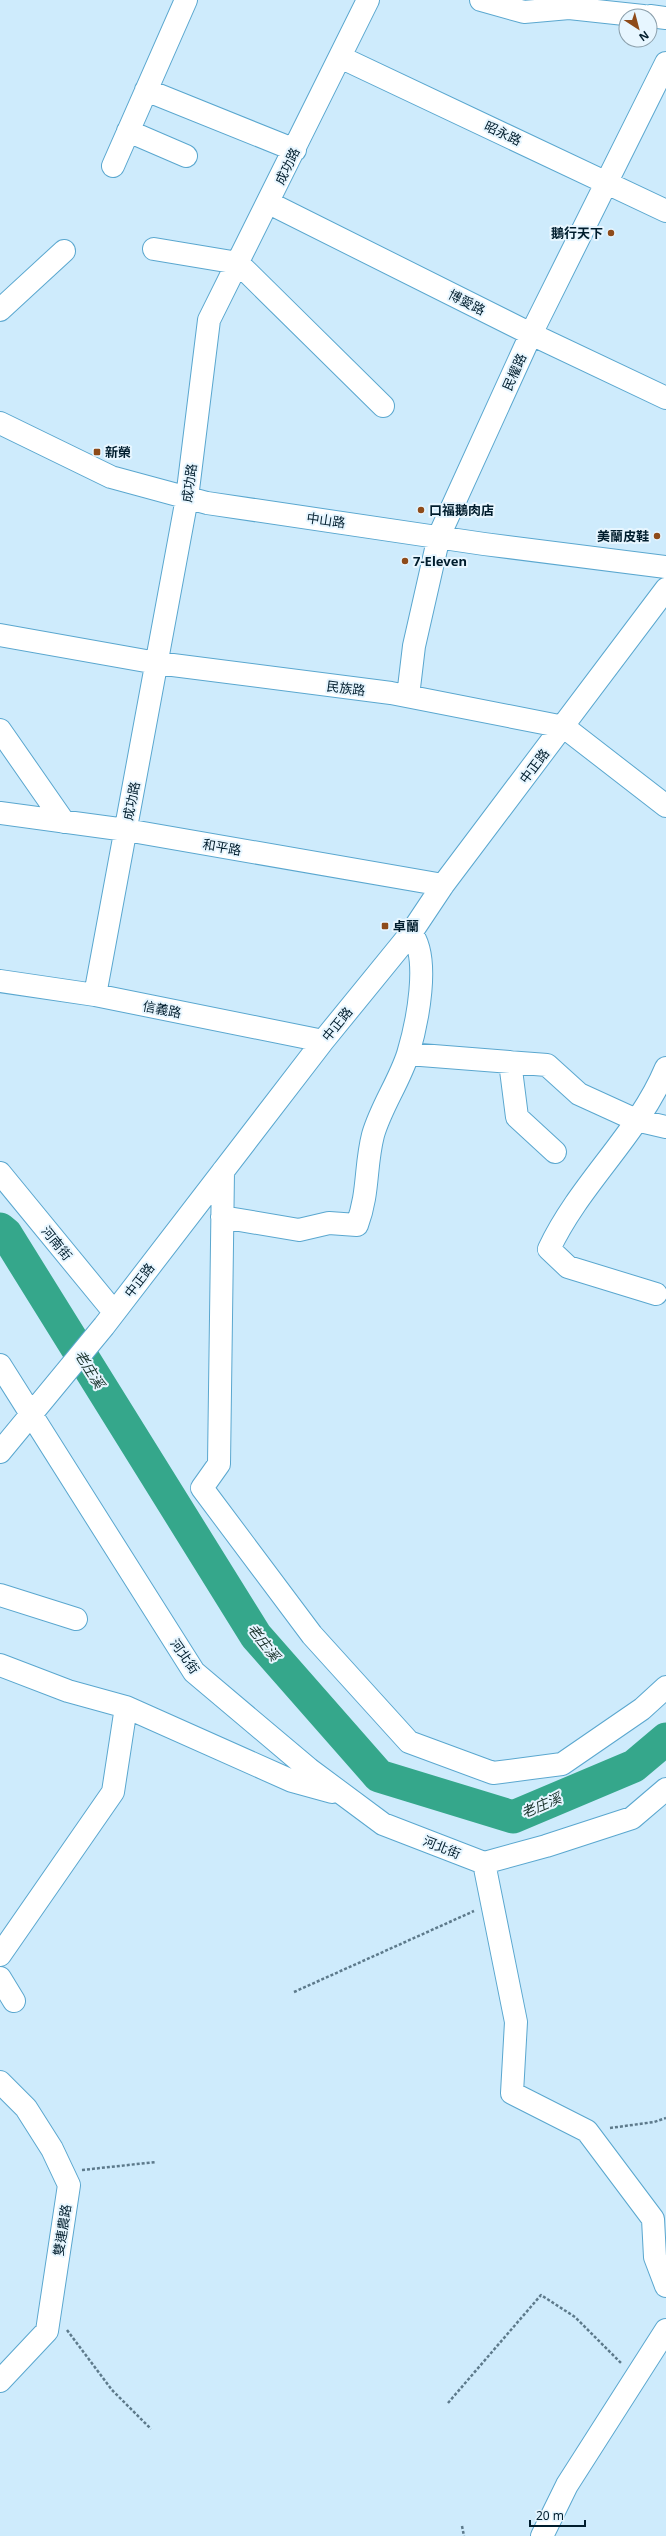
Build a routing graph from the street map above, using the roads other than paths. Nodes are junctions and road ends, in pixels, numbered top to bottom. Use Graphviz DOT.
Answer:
graph roads {
  1 [pos="186,0"];
  2 [pos="368,0"];
  3 [pos="481,0"];
  4 [pos="618,13"];
  5 [pos="340,57"];
  6 [pos="666,63"];
  7 [pos="146,90"];
  8 [pos="128,131"];
  9 [pos="295,150"];
  10 [pos="186,156"];
  11 [pos="113,166"];
  12 [pos="608,182"];
  13 [pos="269,203"];
  14 [pos="666,211"];
  15 [pos="154,249"];
  16 [pos="64,251"];
  17 [pos="238,263"];
  18 [pos="0,310"];
  19 [pos="530,334"];
  20 [pos="666,398"];
  21 [pos="383,406"];
  22 [pos="0,423"];
  23 [pos="187,498"];
  24 [pos="439,536"];
  25 [pos="666,567"];
  26 [pos="666,589"];
  27 [pos="0,635"];
  28 [pos="157,663"];
  29 [pos="408,696"];
  30 [pos="564,727"];
  31 [pos="0,730"];
  32 [pos="666,806"];
  33 [pos="0,813"];
  34 [pos="64,822"];
  35 [pos="126,830"];
  36 [pos="443,885"];
  37 [pos="410,933"];
  38 [pos="0,981"];
  39 [pos="95,995"];
  40 [pos="323,1041"];
  41 [pos="408,1054"];
  42 [pos="510,1062"];
  43 [pos="666,1068"];
  44 [pos="636,1120"];
  45 [pos="666,1127"];
  46 [pos="555,1152"];
  47 [pos="223,1171"];
  48 [pos="0,1173"];
  49 [pos="222,1217"];
  50 [pos="656,1294"];
  51 [pos="109,1319"];
  52 [pos="0,1365"];
  53 [pos="30,1415"];
  54 [pos="0,1452"];
  55 [pos="0,1595"];
  56 [pos="76,1619"];
  57 [pos="0,1665"];
  58 [pos="666,1687"];
  59 [pos="126,1707"];
  60 [pos="666,1789"];
  61 [pos="344,1795"];
  62 [pos="484,1863"];
  63 [pos="0,1955"];
  64 [pos="0,1978"];
  65 [pos="14,2001"];
  66 [pos="0,2082"];
  67 [pos="666,2286"];
  68 [pos="666,2330"];
  69 [pos="0,2381"];
  70 [pos="542,2536"];
  1 -- 7 [label="street"];
  2 -- 5 [label="street, 成功路"];
  3 -- 4 [label="street"];
  5 -- 9 [label="street, 成功路"];
  5 -- 12 [label="street, 昭永路"];
  6 -- 12 [label="street, 民權路"];
  7 -- 8 [label="street"];
  7 -- 9 [label="street"];
  8 -- 10 [label="street"];
  8 -- 11 [label="street"];
  9 -- 13 [label="street, 成功路"];
  12 -- 14 [label="street, 昭永路"];
  12 -- 19 [label="street, 民權路"];
  13 -- 17 [label="street, 成功路"];
  13 -- 19 [label="street, 博愛路"];
  15 -- 17 [label="street"];
  16 -- 18 [label="street"];
  17 -- 21 [label="street"];
  17 -- 23 [label="street, 成功路"];
  19 -- 20 [label="street, 博愛路"];
  19 -- 24 [label="street, 民權路"];
  22 -- 23 [label="street, 中山路"];
  23 -- 24 [label="street, 中山路"];
  23 -- 28 [label="street, 成功路"];
  24 -- 25 [label="street, 中山路"];
  24 -- 29 [label="street, 民權路"];
  26 -- 30 [label="street, 中正路"];
  27 -- 28 [label="street, 民族路"];
  28 -- 29 [label="street, 民族路"];
  28 -- 35 [label="street, 成功路"];
  29 -- 30 [label="street, 民族路"];
  30 -- 32 [label="street, 民族路"];
  30 -- 36 [label="street, 中正路"];
  31 -- 34 [label="street"];
  33 -- 34 [label="street, 和平路"];
  34 -- 35 [label="street, 和平路"];
  35 -- 36 [label="street, 和平路"];
  35 -- 39 [label="street, 成功路"];
  36 -- 37 [label="street, 中正路"];
  37 -- 40 [label="street, 中正路"];
  37 -- 41 [label="street"];
  38 -- 39 [label="street, 信義路"];
  39 -- 40 [label="street, 信義路"];
  40 -- 47 [label="street, 中正路"];
  41 -- 42 [label="street"];
  41 -- 49 [label="street"];
  42 -- 44 [label="street"];
  42 -- 46 [label="street"];
  43 -- 44 [label="street"];
  44 -- 45 [label="street"];
  44 -- 50 [label="street"];
  47 -- 49 [label="street"];
  47 -- 51 [label="street, 中正路"];
  48 -- 51 [label="street, 河南街"];
  49 -- 58 [label="street"];
  51 -- 53 [label="street, 中正路"];
  52 -- 53 [label="street, 河北街"];
  53 -- 54 [label="street, 中正路"];
  53 -- 61 [label="street, 河北街"];
  55 -- 56 [label="street"];
  57 -- 59 [label="street"];
  59 -- 61 [label="street"];
  59 -- 63 [label="street"];
  60 -- 62 [label="street"];
  61 -- 62 [label="street, 河北街"];
  62 -- 67 [label="street"];
  64 -- 65 [label="street"];
  66 -- 69 [label="street, 雙連農路"];
  68 -- 70 [label="street"];
}
